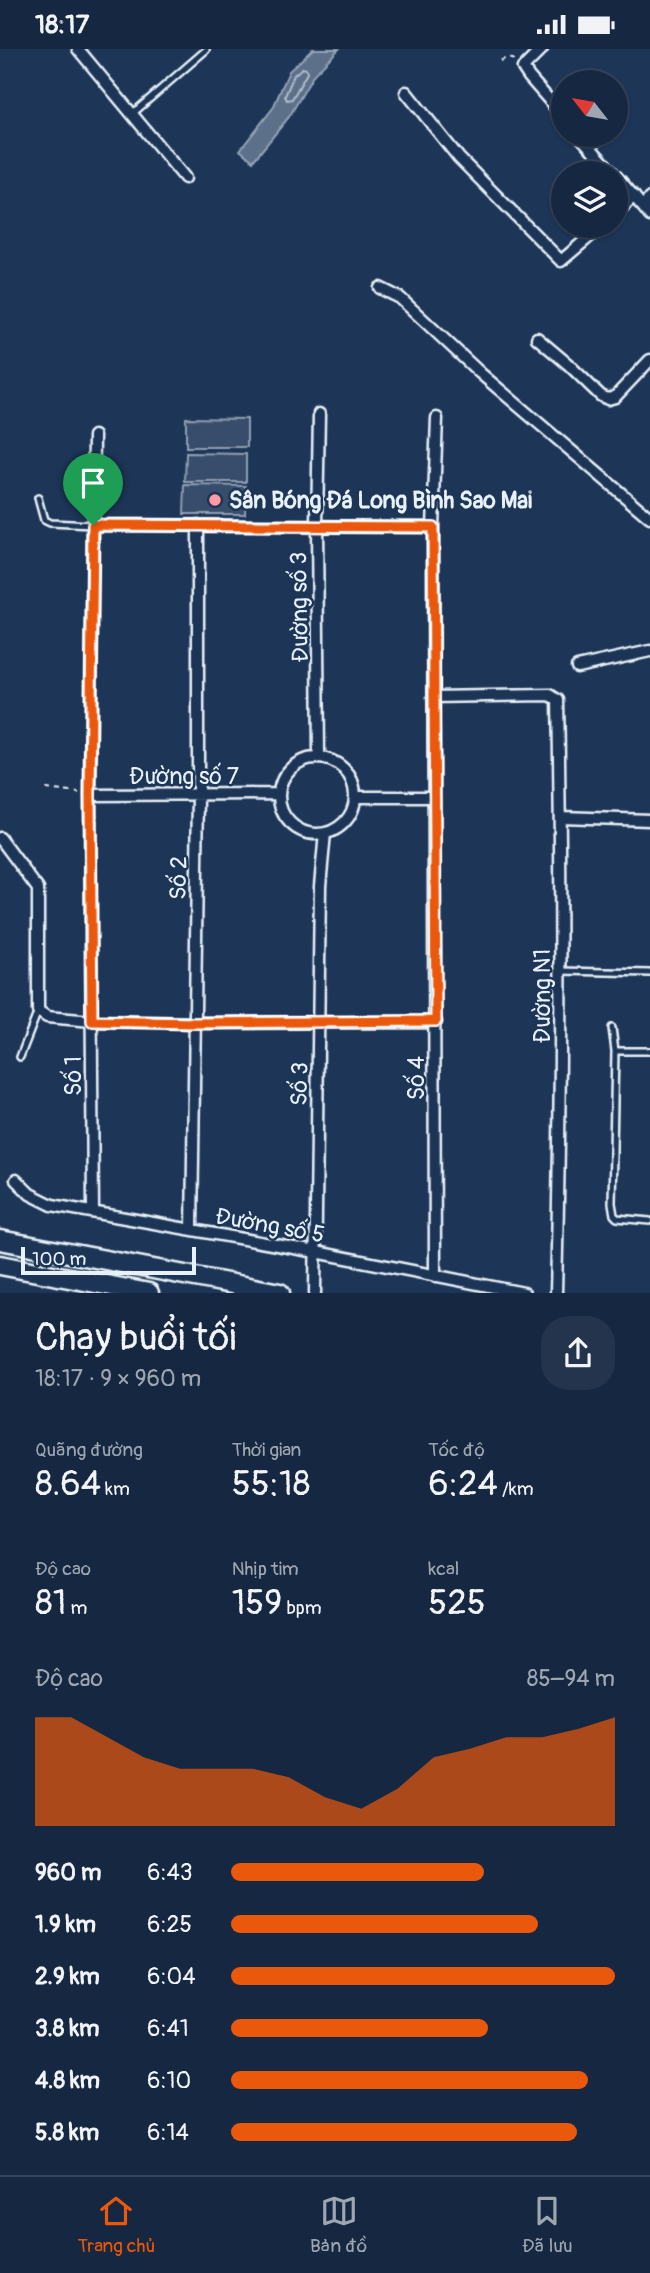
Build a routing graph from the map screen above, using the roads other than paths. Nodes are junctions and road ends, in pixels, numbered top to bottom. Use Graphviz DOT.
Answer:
graph roads {
  1 [pos="78,49"];
  2 [pos="542,49"];
  3 [pos="206,50"];
  4 [pos="406,92"];
  5 [pos="551,103"];
  6 [pos="132,114"];
  7 [pos="590,147"];
  8 [pos="602,161"];
  9 [pos="185,178"];
  10 [pos="628,190"];
  11 [pos="634,197"];
  12 [pos="650,198"];
  13 [pos="628,202"];
  14 [pos="643,207"];
  15 [pos="650,216"];
  16 [pos="588,238"];
  17 [pos="380,288"];
  18 [pos="537,338"];
  19 [pos="650,361"];
  20 [pos="319,414"];
  21 [pos="437,418"];
  22 [pos="94,436"];
  23 [pos="38,498"];
  24 [pos="650,518"];
  25 [pos="93,525"];
  26 [pos="198,525"];
  27 [pos="317,526"];
  28 [pos="433,527"];
  29 [pos="650,651"];
  30 [pos="577,667"];
  31 [pos="433,697"];
  32 [pos="319,757"];
  33 [pos="279,794"];
  34 [pos="90,795"];
  35 [pos="198,796"];
  36 [pos="356,797"];
  37 [pos="433,797"];
  38 [pos="561,817"];
  39 [pos="650,820"];
  40 [pos="325,833"];
  41 [pos="0,838"];
  42 [pos="561,971"];
  43 [pos="650,973"];
  44 [pos="38,1011"];
  45 [pos="92,1021"];
  46 [pos="436,1021"];
  47 [pos="195,1023"];
  48 [pos="319,1023"];
  49 [pos="612,1028"];
  50 [pos="615,1051"];
  51 [pos="650,1051"];
  52 [pos="20,1057"];
  53 [pos="16,1179"];
  54 [pos="93,1212"];
  55 [pos="650,1221"];
  56 [pos="192,1230"];
  57 [pos="0,1240"];
  58 [pos="316,1252"];
  59 [pos="111,1261"];
  60 [pos="0,1265"];
  61 [pos="435,1276"];
  62 [pos="104,1289"];
  63 [pos="149,1293"];
  64 [pos="280,1293"];
  65 [pos="315,1293"];
  66 [pos="524,1293"];
  67 [pos="556,1293"];
  1 -- 6 [label="street"];
  2 -- 5 [label="street"];
  3 -- 6 [label="lane"];
  4 -- 16 [label="street"];
  6 -- 9 [label="street"];
  7 -- 8 [label="street"];
  10 -- 11 [label="street"];
  11 -- 13 [label="street"];
  11 -- 14 [label="street"];
  12 -- 14 [label="street"];
  14 -- 15 [label="street"];
  17 -- 24 [label="street"];
  18 -- 19 [label="street"];
  20 -- 27 [label="street, Đường số 3"];
  21 -- 28 [label="street, Số 4"];
  22 -- 25 [label="street, Số 1"];
  23 -- 25 [label="lane"];
  25 -- 26 [label="street"];
  25 -- 34 [label="street, Số 1"];
  26 -- 27 [label="street"];
  26 -- 35 [label="street, Số 2"];
  27 -- 28 [label="street"];
  27 -- 32 [label="street, Đường số 3"];
  28 -- 31 [label="street, Số 4"];
  29 -- 30 [label="street"];
  31 -- 37 [label="street, Số 4"];
  31 -- 38 [label="street, Đường N1"];
  32 -- 33 [label="street"];
  32 -- 36 [label="street"];
  33 -- 35 [label="street, Đường số 7"];
  33 -- 40 [label="street"];
  34 -- 35 [label="street, Đường số 7"];
  34 -- 45 [label="street, Số 1"];
  35 -- 47 [label="street, Số 2"];
  36 -- 37 [label="street"];
  36 -- 40 [label="street"];
  37 -- 46 [label="street, Số 4"];
  38 -- 39 [label="street"];
  38 -- 42 [label="street, Đường N1"];
  40 -- 48 [label="street, Số 3"];
  41 -- 44 [label="street"];
  42 -- 43 [label="lane"];
  42 -- 67 [label="street, Đường N1"];
  44 -- 45 [label="street"];
  44 -- 52 [label="lane"];
  45 -- 47 [label="street"];
  45 -- 54 [label="street, Số 1"];
  46 -- 48 [label="street"];
  46 -- 61 [label="street, Số 4"];
  47 -- 48 [label="street"];
  47 -- 56 [label="street, Số 2"];
  48 -- 58 [label="street, Số 3"];
  49 -- 50 [label="lane"];
  50 -- 51 [label="lane"];
  50 -- 55 [label="lane"];
  53 -- 54 [label="street, Đường số 5"];
  54 -- 56 [label="street, Đường số 5"];
  56 -- 58 [label="street, Đường số 5"];
  57 -- 59 [label="highway"];
  58 -- 61 [label="street, Đường số 5"];
  58 -- 65 [label="street, Số 3"];
  59 -- 62 [label="highway"];
  59 -- 64 [label="highway"];
  60 -- 62 [label="highway"];
  61 -- 66 [label="street, Đường số 5"];
  62 -- 63 [label="highway"];
}
